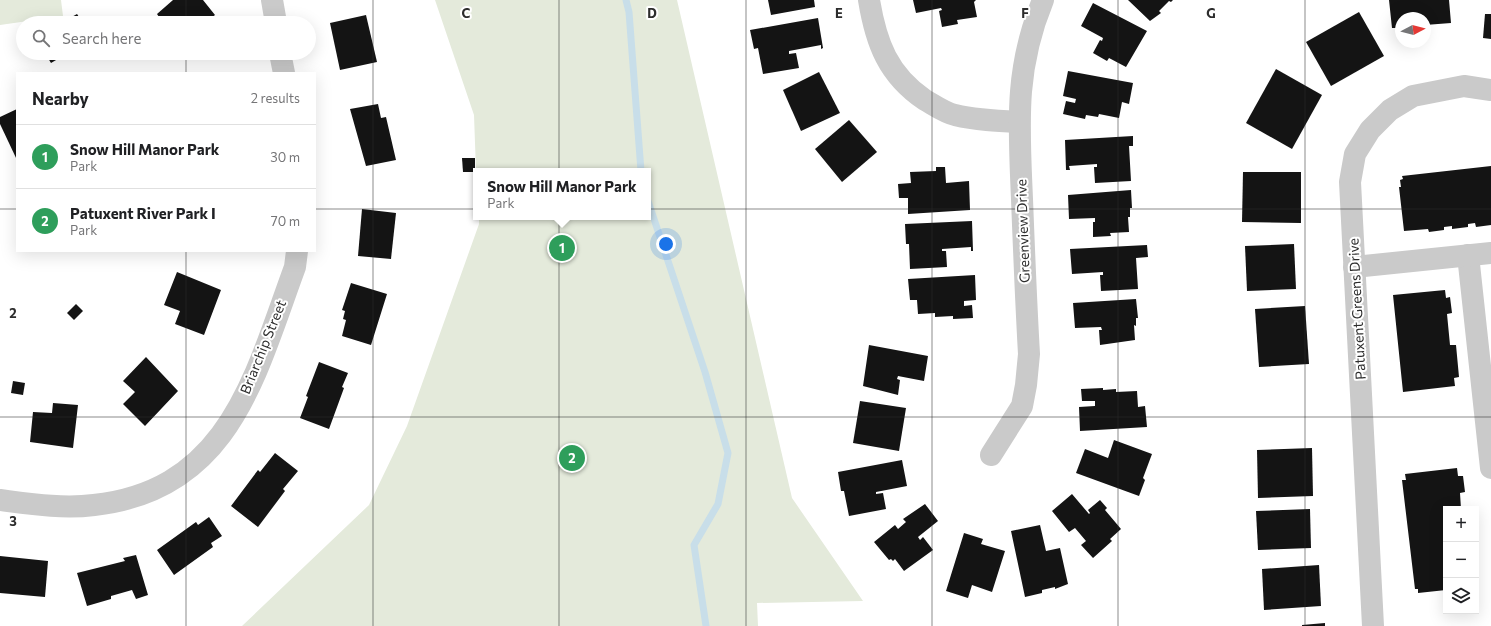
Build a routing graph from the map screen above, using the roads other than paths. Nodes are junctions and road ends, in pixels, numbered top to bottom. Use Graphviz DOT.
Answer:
graph roads {
  1 [pos="272,0"];
  2 [pos="869,0"];
  3 [pos="1043,0"];
  4 [pos="275,16"];
  5 [pos="281,60"];
  6 [pos="284,72"];
  7 [pos="1491,90"];
  8 [pos="1019,122"];
  9 [pos="297,252"];
  10 [pos="1491,252"];
  11 [pos="1468,255"];
  12 [pos="1354,267"];
  13 [pos="991,455"];
  14 [pos="1491,468"];
  15 [pos="0,500"];
  16 [pos="1373,626"];
  1 -- 4 [label="street"];
  2 -- 8 [label="street"];
  3 -- 8 [label="street, Greenview Drive"];
  5 -- 6 [label="street"];
  7 -- 12 [label="street, Patuxent Greens Drive"];
  8 -- 13 [label="street, Greenview Drive"];
  9 -- 15 [label="street, Briarchip Street"];
  10 -- 11 [label="street"];
  11 -- 12 [label="street"];
  11 -- 14 [label="street"];
  12 -- 16 [label="street, Patuxent Greens Drive"];
}
